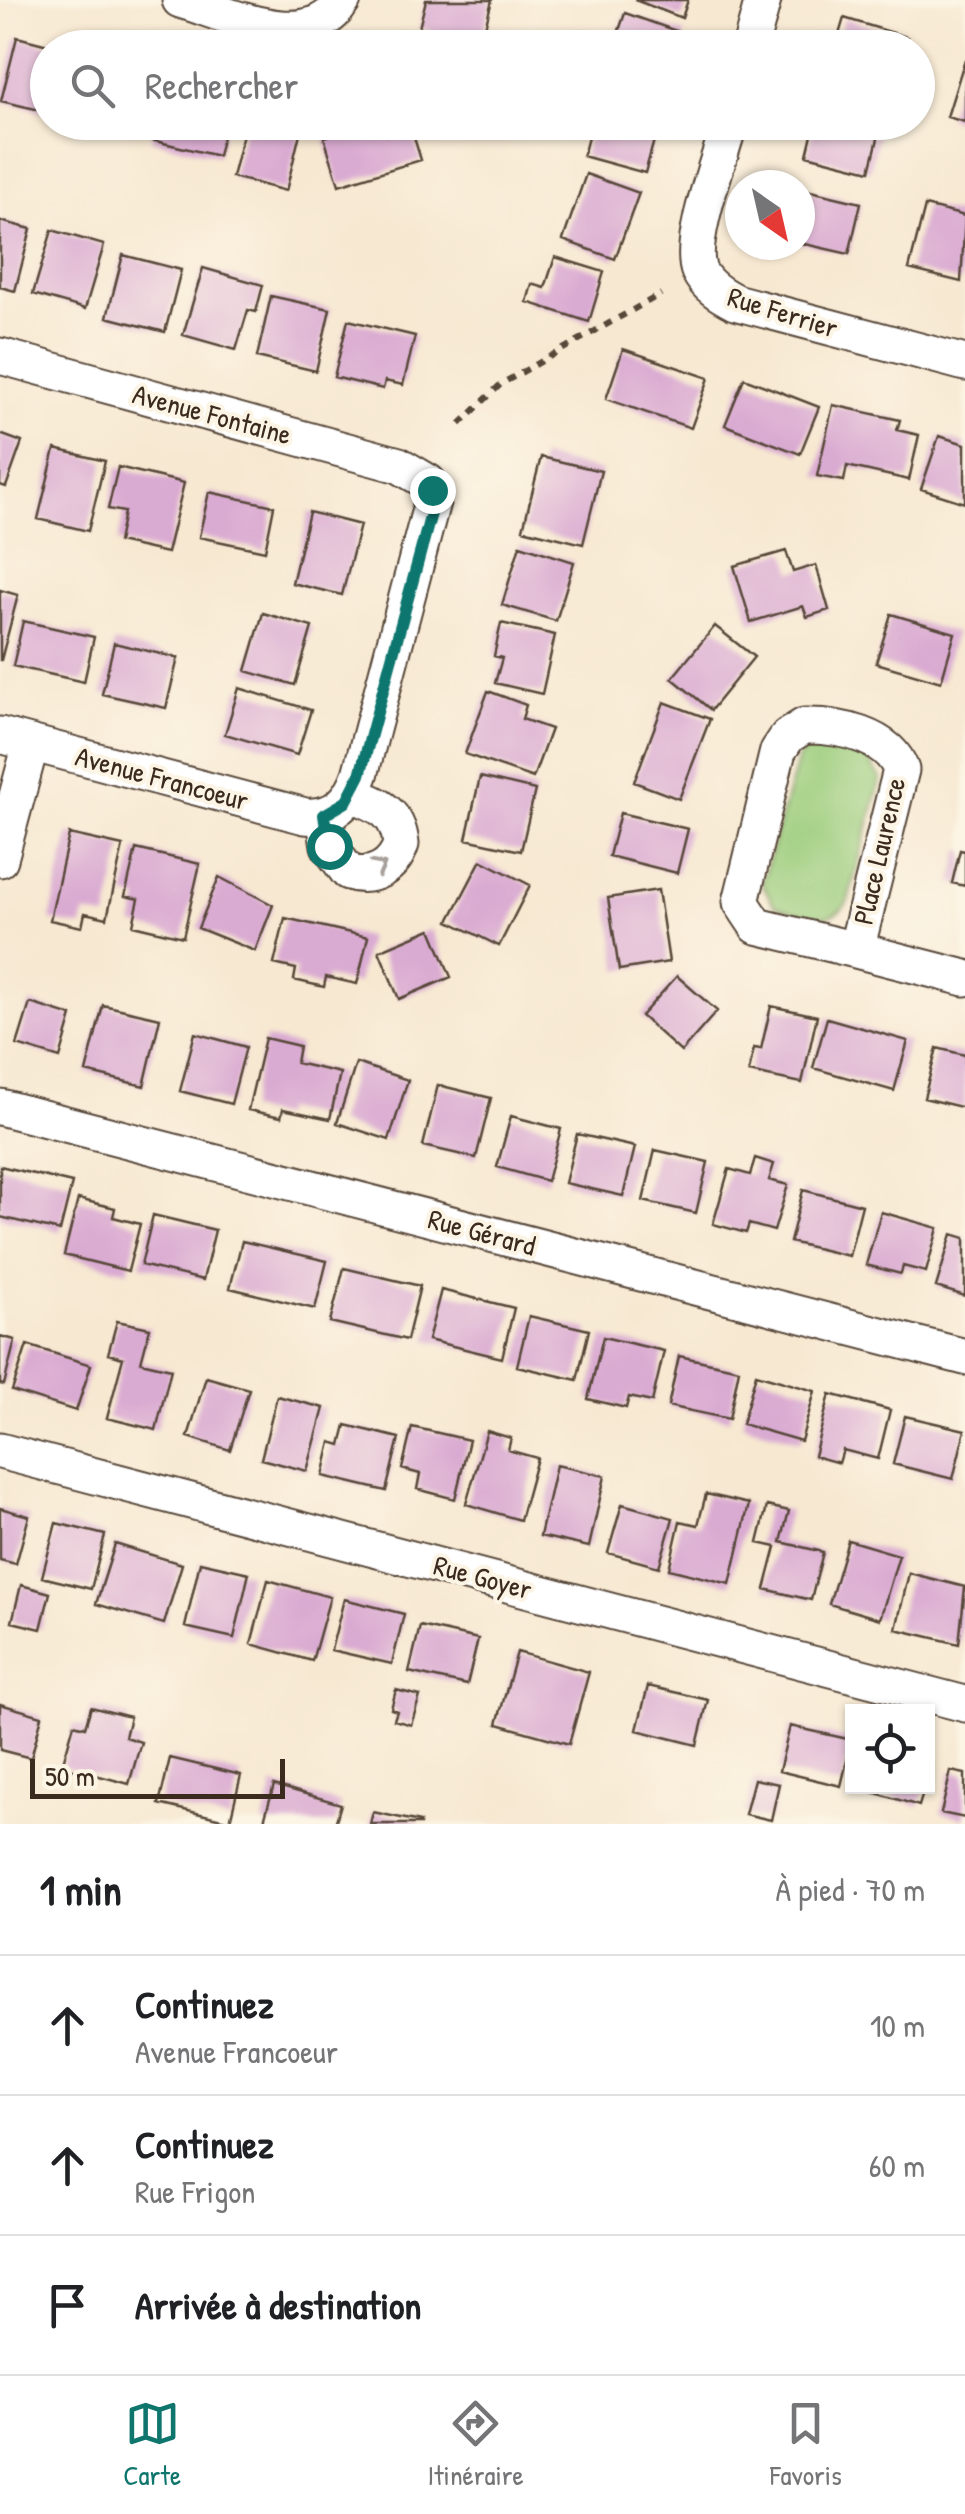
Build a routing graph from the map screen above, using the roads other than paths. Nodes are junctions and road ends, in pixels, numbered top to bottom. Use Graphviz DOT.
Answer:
graph roads {
  1 [pos="180,0"];
  2 [pos="342,0"];
  3 [pos="763,0"];
  4 [pos="755,30"];
  5 [pos="725,140"];
  6 [pos="0,356"];
  7 [pos="965,363"];
  8 [pos="16,739"];
  9 [pos="338,805"];
  10 [pos="0,859"];
  11 [pos="856,950"];
  12 [pos="965,978"];
  13 [pos="0,1107"];
  14 [pos="965,1357"];
  15 [pos="0,1451"];
  16 [pos="965,1704"];
  1 -- 2 [label="street"];
  3 -- 4 [label="street"];
  5 -- 7 [label="street, Rue Ferrier"];
  6 -- 9 [label="street, Avenue Fontaine"];
  8 -- 9 [label="street, Avenue Francoeur"];
  8 -- 10 [label="street"];
  11 -- 11 [label="street, Place Laurence"];
  11 -- 12 [label="street, Place Laurence"];
  13 -- 14 [label="street, Rue Gérard"];
  15 -- 16 [label="street, Rue Goyer"];
}
